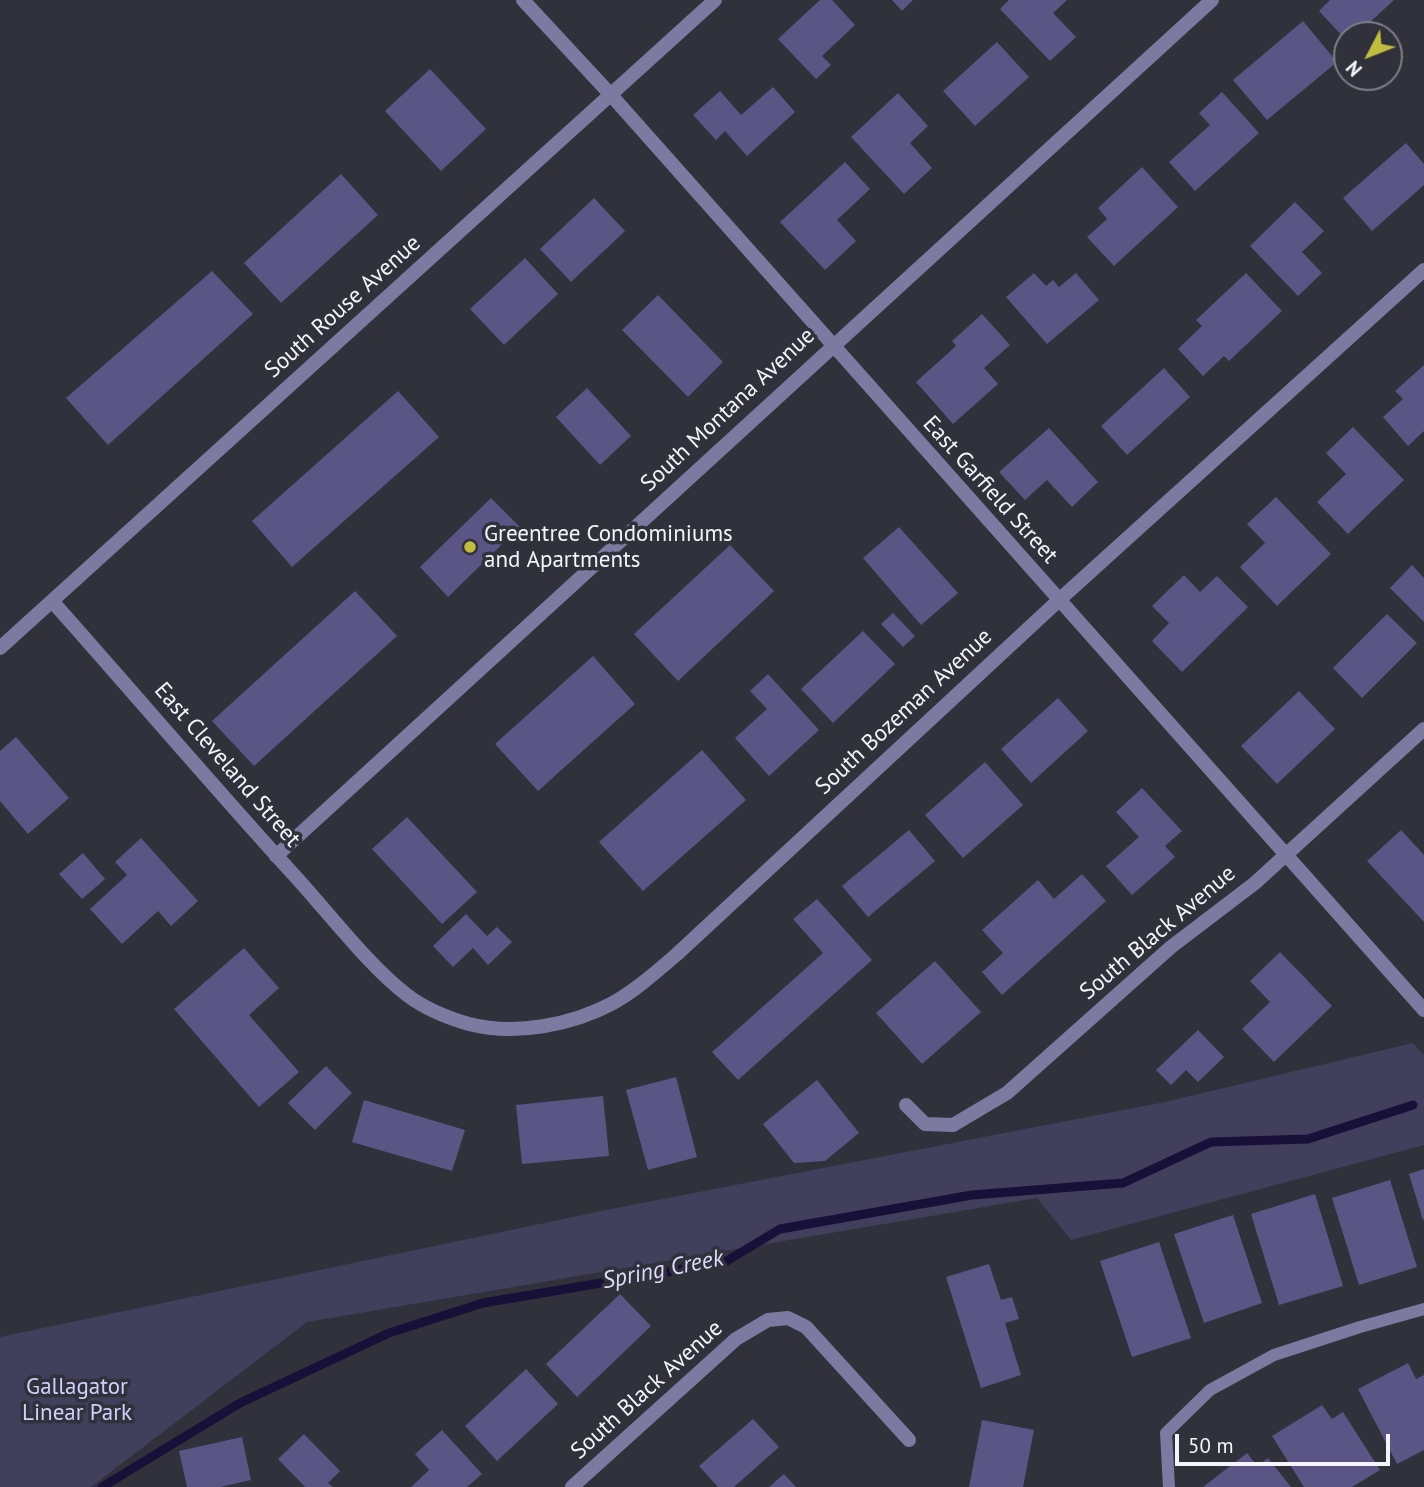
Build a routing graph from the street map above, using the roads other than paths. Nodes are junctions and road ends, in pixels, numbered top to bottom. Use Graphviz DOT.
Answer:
graph roads {
  1 [pos="523,0"];
  2 [pos="715,0"];
  3 [pos="1212,0"];
  4 [pos="611,95"];
  5 [pos="1424,270"];
  6 [pos="832,346"];
  7 [pos="52,601"];
  8 [pos="1058,601"];
  9 [pos="0,648"];
  10 [pos="1424,729"];
  11 [pos="1285,855"];
  12 [pos="276,856"];
  13 [pos="369,958"];
  14 [pos="1424,1010"];
  15 [pos="906,1105"];
  16 [pos="1424,1309"];
  17 [pos="909,1440"];
  18 [pos="572,1487"];
  19 [pos="1169,1487"];
  1 -- 4 [label="street, East Garfield Street"];
  2 -- 4 [label="street, South Rouse Avenue"];
  3 -- 6 [label="street, South Montana Avenue"];
  4 -- 6 [label="street, East Garfield Street"];
  4 -- 7 [label="street, South Rouse Avenue"];
  5 -- 8 [label="street, South Bozeman Avenue"];
  6 -- 8 [label="street, East Garfield Street"];
  6 -- 12 [label="street, South Montana Avenue"];
  7 -- 9 [label="street, South Rouse Avenue"];
  7 -- 12 [label="street, East Cleveland Street"];
  8 -- 11 [label="street, East Garfield Street"];
  8 -- 13 [label="street, South Bozeman Avenue"];
  10 -- 11 [label="street, South Black Avenue"];
  11 -- 14 [label="street, East Garfield Street"];
  11 -- 15 [label="street, South Black Avenue"];
  12 -- 13 [label="street, East Cleveland Street"];
  16 -- 19 [label="lane"];
  17 -- 18 [label="street, South Black Avenue"];
}
